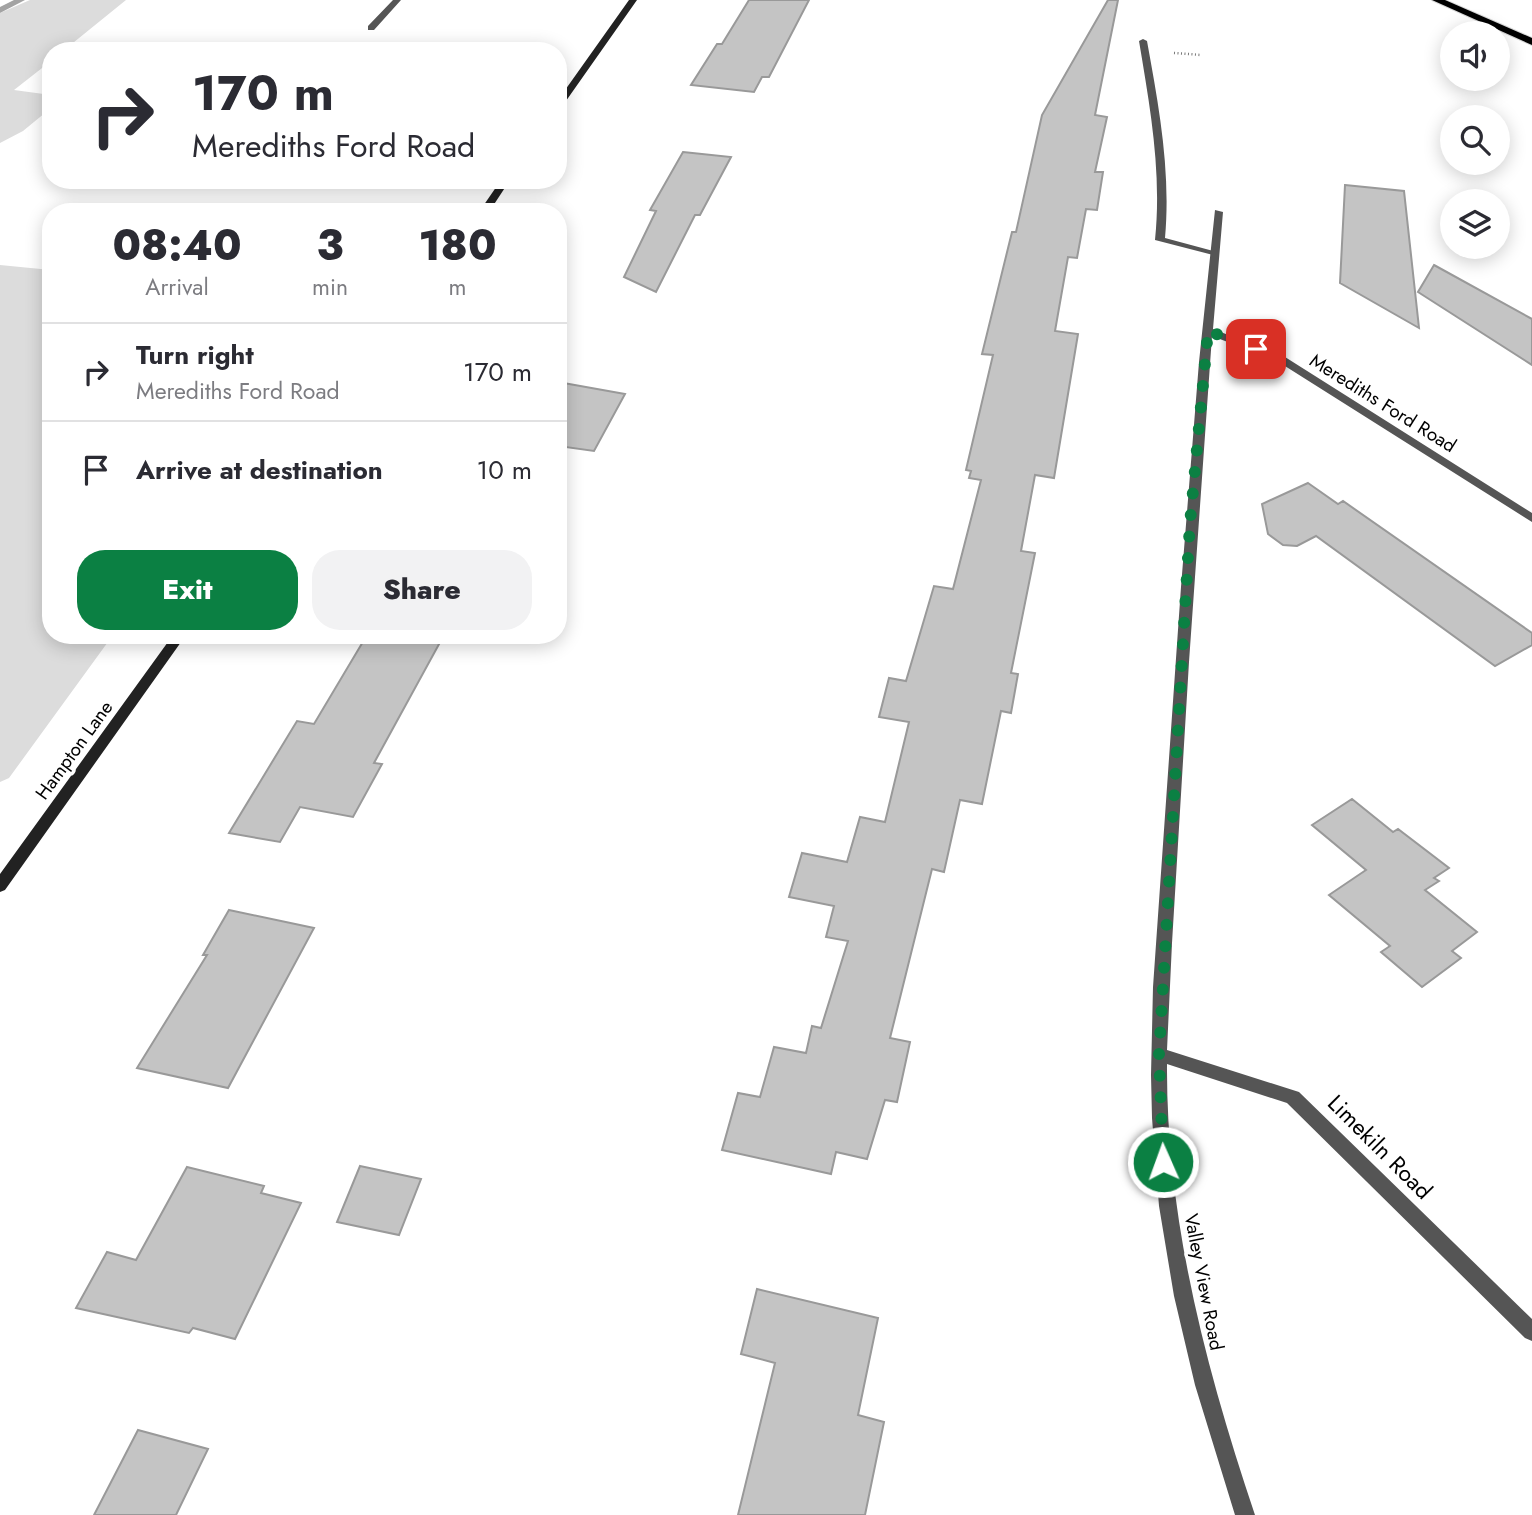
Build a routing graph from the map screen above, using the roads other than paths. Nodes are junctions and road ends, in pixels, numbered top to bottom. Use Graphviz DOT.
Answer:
graph roads {
  1 [pos="397,0"];
  2 [pos="633,0"];
  3 [pos="1437,0"];
  4 [pos="370,28"];
  5 [pos="1143,41"];
  6 [pos="1532,42"];
  7 [pos="567,93"];
  8 [pos="1218,212"];
  9 [pos="1214,254"];
  10 [pos="1208,331"];
  11 [pos="1532,518"];
  12 [pos="174,644"];
  13 [pos="0,886"];
  14 [pos="1159,1054"];
  15 [pos="1532,1332"];
  16 [pos="1245,1515"];
  1 -- 4 [label="street"];
  2 -- 7 [label="street"];
  3 -- 6 [label="main road"];
  5 -- 9 [label="street"];
  8 -- 9 [label="street, Valley View Road"];
  9 -- 10 [label="street, Valley View Road"];
  10 -- 11 [label="street, Merediths Ford Road"];
  10 -- 14 [label="street, Valley View Road"];
  12 -- 13 [label="street, Hampton Lane"];
  14 -- 15 [label="street, Limekiln Road"];
  14 -- 16 [label="street, Valley View Road"];
}
